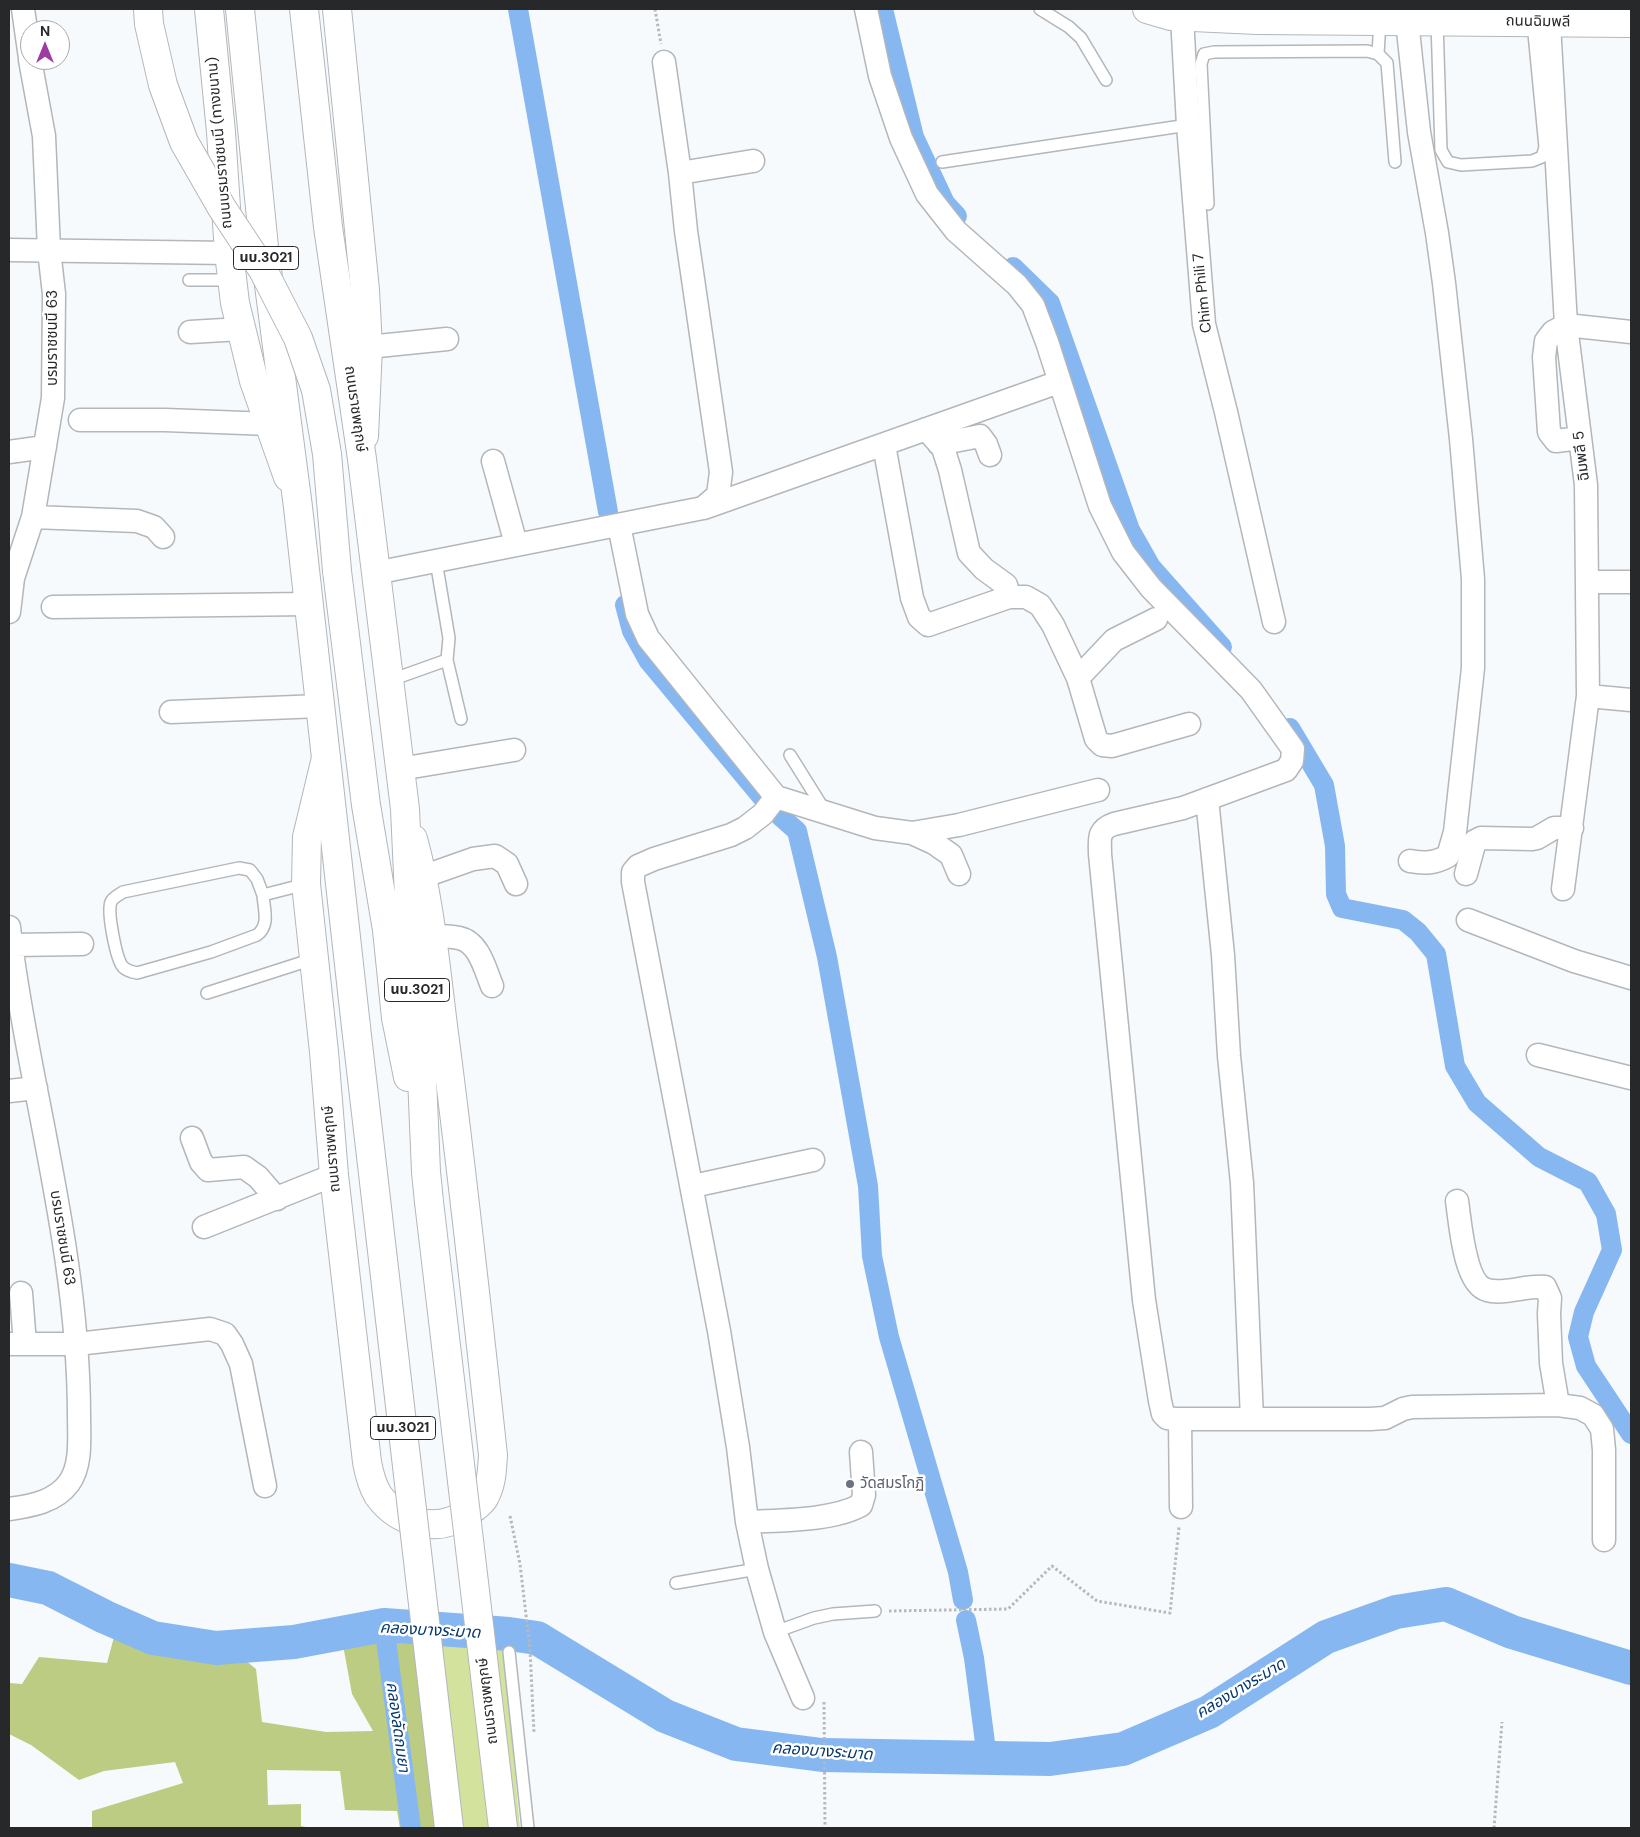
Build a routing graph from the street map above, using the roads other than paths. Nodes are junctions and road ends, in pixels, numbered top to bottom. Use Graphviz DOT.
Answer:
graph roads {
  1 [pos="148,9"];
  2 [pos="209,9"];
  3 [pos="240,9"];
  4 [pos="304,9"];
  5 [pos="337,9"];
  6 [pos="866,9"];
  7 [pos="1040,9"];
  8 [pos="1147,9"];
  9 [pos="1242,14"];
  10 [pos="1312,15"];
  11 [pos="1182,17"];
  12 [pos="1546,18"];
  13 [pos="1380,21"];
  14 [pos="1407,21"];
  15 [pos="1436,21"];
  16 [pos="1631,23"];
  17 [pos="1378,54"];
  18 [pos="664,62"];
  19 [pos="32,70"];
  20 [pos="1106,80"];
  21 [pos="1188,125"];
  22 [pos="753,162"];
  23 [pos="942,162"];
  24 [pos="1394,162"];
  25 [pos="680,173"];
  26 [pos="1208,204"];
  27 [pos="9,250"];
  28 [pos="49,250"];
  29 [pos="229,253"];
  30 [pos="189,280"];
  31 [pos="232,280"];
  32 [pos="1566,325"];
  33 [pos="241,329"];
  34 [pos="190,332"];
  35 [pos="1631,332"];
  36 [pos="446,339"];
  37 [pos="368,346"];
  38 [pos="1059,382"];
  39 [pos="80,420"];
  40 [pos="270,424"];
  41 [pos="932,436"];
  42 [pos="1580,438"];
  43 [pos="884,445"];
  44 [pos="45,447"];
  45 [pos="9,452"];
  46 [pos="990,455"];
  47 [pos="362,459"];
  48 [pos="492,461"];
  49 [pos="298,507"];
  50 [pos="703,508"];
  51 [pos="33,517"];
  52 [pos="618,525"];
  53 [pos="163,537"];
  54 [pos="516,544"];
  55 [pos="375,573"];
  56 [pos="438,573"];
  57 [pos="1587,582"];
  58 [pos="1631,582"];
  59 [pos="1008,597"];
  60 [pos="309,604"];
  61 [pos="53,607"];
  62 [pos="9,612"];
  63 [pos="1156,619"];
  64 [pos="1274,622"];
  65 [pos="448,660"];
  66 [pos="1078,678"];
  67 [pos="388,681"];
  68 [pos="1588,696"];
  69 [pos="1631,700"];
  70 [pos="320,706"];
  71 [pos="171,712"];
  72 [pos="462,719"];
  73 [pos="1189,724"];
  74 [pos="514,750"];
  75 [pos="790,756"];
  76 [pos="326,757"];
  77 [pos="400,768"];
  78 [pos="1098,790"];
  79 [pos="776,796"];
  80 [pos="1207,799"];
  81 [pos="405,809"];
  82 [pos="826,812"];
  83 [pos="1572,828"];
  84 [pos="912,833"];
  85 [pos="1410,861"];
  86 [pos="960,874"];
  87 [pos="1466,874"];
  88 [pos="422,877"];
  89 [pos="306,884"];
  90 [pos="516,884"];
  91 [pos="1562,889"];
  92 [pos="263,895"];
  93 [pos="1468,920"];
  94 [pos="431,936"];
  95 [pos="82,944"];
  96 [pos="10,949"];
  97 [pos="313,959"];
  98 [pos="1631,978"];
  99 [pos="492,986"];
  100 [pos="207,993"];
  101 [pos="1538,1055"];
  102 [pos="1631,1078"];
  103 [pos="36,1088"];
  104 [pos="9,1092"];
  105 [pos="192,1138"];
  106 [pos="813,1160"];
  107 [pos="426,1172"];
  108 [pos="334,1175"];
  109 [pos="693,1186"];
  110 [pos="277,1199"];
  111 [pos="1457,1200"];
  112 [pos="204,1227"];
  113 [pos="21,1293"];
  114 [pos="17,1344"];
  115 [pos="77,1344"];
  116 [pos="1558,1405"];
  117 [pos="1180,1420"];
  118 [pos="1252,1420"];
  119 [pos="860,1452"];
  120 [pos="265,1486"];
  121 [pos="1181,1507"];
  122 [pos="9,1509"];
  123 [pos="747,1522"];
  124 [pos="1604,1540"];
  125 [pos="757,1569"];
  126 [pos="676,1583"];
  127 [pos="876,1611"];
  128 [pos="775,1632"];
  129 [pos="509,1652"];
  130 [pos="803,1698"];
  131 [pos="449,1828"];
  132 [pos="503,1828"];
  133 [pos="528,1828"];
  1 -- 107 [label="main road, bridge"];
  2 -- 29 [label="main road, ถนนบรมราชชนนี (ทางขนาน)"];
  3 -- 49 [label="main road, ถนนราชพฤกษ์ / นบ.3021"];
  4 -- 47 [label="main road, ถนนราชพฤกษ์ / นบ.3021"];
  5 -- 37 [label="main road"];
  6 -- 38 [label="street"];
  7 -- 20 [label="lane"];
  8 -- 11 [label="main road, ถนนฉิมพลี"];
  9 -- 10 [label="main road, ถนนฉิมพลี"];
  9 -- 11 [label="main road, ถนนฉิมพลี"];
  10 -- 13 [label="main road, ถนนฉิมพลี"];
  11 -- 21 [label="street, Chim Phili 7"];
  12 -- 15 [label="main road, ถนนฉิมพลี"];
  12 -- 15 [label="lane"];
  12 -- 16 [label="main road, ถนนฉิมพลี"];
  12 -- 32 [label="street, ฉิมพลี 5"];
  13 -- 14 [label="main road, ถนนฉิมพลี"];
  13 -- 17 [label="lane"];
  14 -- 15 [label="main road, ถนนฉิมพลี"];
  14 -- 85 [label="street"];
  17 -- 24 [label="lane"];
  17 -- 26 [label="lane"];
  18 -- 25 [label="street"];
  19 -- 28 [label="street, บรมราชชนนี 63"];
  21 -- 23 [label="lane"];
  21 -- 64 [label="street, Chim Phili 7"];
  22 -- 25 [label="street"];
  25 -- 50 [label="street"];
  27 -- 28 [label="street"];
  28 -- 29 [label="street"];
  28 -- 44 [label="street, บรมราชชนนี 63"];
  29 -- 31 [label="main road, ถนนบรมราชชนนี (ทางขนาน)"];
  30 -- 31 [label="lane"];
  31 -- 33 [label="main road, ถนนบรมราชชนนี (ทางขนาน)"];
  32 -- 35 [label="street"];
  32 -- 42 [label="street, ฉิมพลี 5"];
  32 -- 42 [label="street"];
  33 -- 34 [label="street"];
  33 -- 40 [label="main road, ถนนบรมราชชนนี (ทางขนาน)"];
  36 -- 37 [label="street"];
  37 -- 47 [label="main road"];
  38 -- 41 [label="street"];
  38 -- 80 [label="street"];
  39 -- 40 [label="street"];
  40 -- 49 [label="main road, ถนนบรมราชชนนี (ทางขนาน)"];
  41 -- 43 [label="street"];
  41 -- 46 [label="street"];
  41 -- 59 [label="street"];
  42 -- 57 [label="street, ฉิมพลี 5"];
  43 -- 50 [label="street"];
  43 -- 59 [label="street"];
  44 -- 45 [label="street"];
  44 -- 51 [label="street, บรมราชชนนี 63"];
  47 -- 55 [label="main road, ถนนราชพฤกษ์ / นบ.3021"];
  48 -- 54 [label="street"];
  49 -- 60 [label="main road, ถนนราชพฤกษ์ / นบ.3021"];
  50 -- 52 [label="street"];
  51 -- 53 [label="street"];
  51 -- 62 [label="street, บรมราชชนนี 63"];
  52 -- 54 [label="street"];
  52 -- 79 [label="street"];
  54 -- 55 [label="street"];
  55 -- 67 [label="main road, ถนนราชพฤกษ์ / นบ.3021"];
  56 -- 65 [label="lane"];
  57 -- 58 [label="street"];
  57 -- 68 [label="street, ฉิมพลี 5"];
  59 -- 66 [label="street"];
  60 -- 61 [label="street"];
  60 -- 70 [label="main road, ถนนราชพฤกษ์ / นบ.3021"];
  63 -- 66 [label="street"];
  65 -- 67 [label="lane"];
  65 -- 72 [label="lane"];
  66 -- 73 [label="street"];
  67 -- 77 [label="main road, ถนนราชพฤกษ์ / นบ.3021"];
  68 -- 69 [label="street"];
  68 -- 83 [label="street, ฉิมพลี 5"];
  70 -- 71 [label="street"];
  70 -- 76 [label="main road, ถนนราชพฤกษ์ / นบ.3021"];
  74 -- 77 [label="street"];
  75 -- 82 [label="lane"];
  76 -- 89 [label="main road, ถนนราชพฤกษ์"];
  76 -- 131 [label="main road, ถนนราชพฤกษ์ / นบ.3021, bridge"];
  77 -- 81 [label="main road, ถนนราชพฤกษ์ / นบ.3021"];
  78 -- 84 [label="street"];
  79 -- 82 [label="street"];
  79 -- 109 [label="street"];
  80 -- 117 [label="street"];
  80 -- 118 [label="street"];
  81 -- 88 [label="main road, ถนนราชพฤกษ์"];
  81 -- 107 [label="main road, ถนนราชพฤกษ์ / นบ.3021"];
  82 -- 84 [label="street"];
  83 -- 87 [label="street"];
  83 -- 91 [label="street, ฉิมพลี 5"];
  84 -- 86 [label="street"];
  88 -- 90 [label="street"];
  88 -- 94 [label="main road, ถนนราชพฤกษ์"];
  89 -- 92 [label="lane"];
  89 -- 97 [label="main road, ถนนราชพฤกษ์"];
  92 -- 92 [label="lane"];
  93 -- 98 [label="street"];
  94 -- 99 [label="street"];
  94 -- 108 [label="main road, ถนนราชพฤกษ์"];
  95 -- 96 [label="street"];
  96 -- 103 [label="street, บรมราชชนนี 63"];
  97 -- 100 [label="lane"];
  97 -- 108 [label="main road, ถนนราชพฤกษ์"];
  101 -- 102 [label="street"];
  103 -- 104 [label="street"];
  103 -- 115 [label="street, บรมราชชนนี 63"];
  105 -- 110 [label="street"];
  106 -- 109 [label="street"];
  107 -- 132 [label="main road, ถนนราชพฤกษ์ / นบ.3021, bridge"];
  108 -- 110 [label="street"];
  109 -- 123 [label="street"];
  110 -- 112 [label="street"];
  111 -- 116 [label="street"];
  113 -- 114 [label="street"];
  114 -- 115 [label="street"];
  115 -- 120 [label="street"];
  115 -- 122 [label="street, บรมราชชนนี 63"];
  116 -- 118 [label="street"];
  116 -- 124 [label="street"];
  117 -- 118 [label="street"];
  117 -- 121 [label="street"];
  119 -- 123 [label="street"];
  123 -- 125 [label="street"];
  125 -- 126 [label="lane"];
  125 -- 128 [label="street"];
  127 -- 128 [label="lane"];
  128 -- 130 [label="street"];
  129 -- 133 [label="lane"];
}
